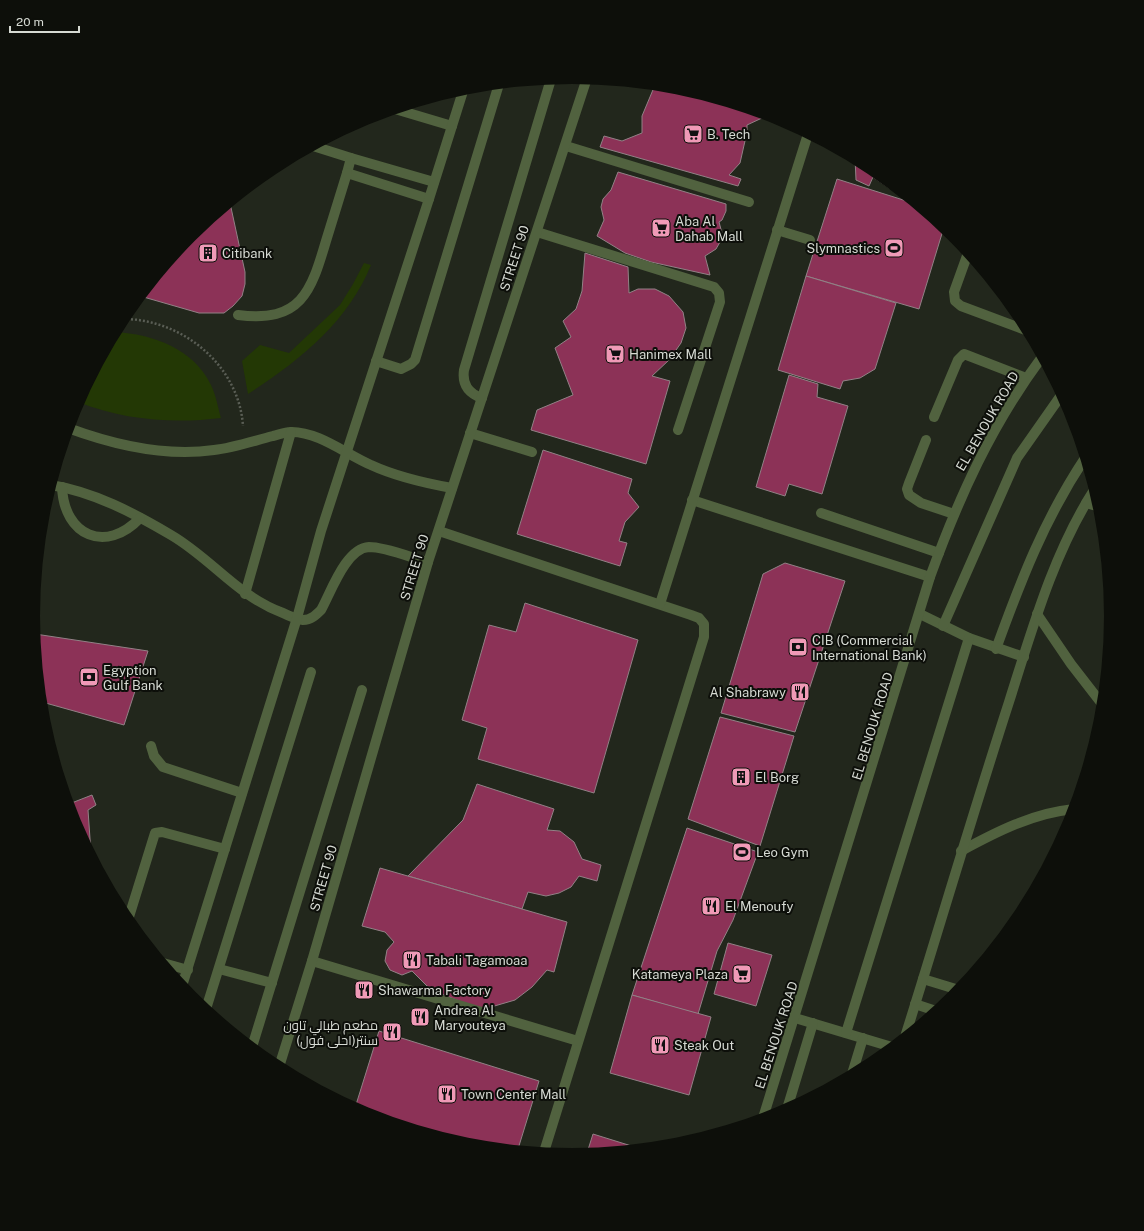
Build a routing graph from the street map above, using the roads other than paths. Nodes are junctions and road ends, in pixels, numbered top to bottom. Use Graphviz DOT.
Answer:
graph roads {
  1 [pos="585,84"];
  2 [pos="550,85"];
  3 [pos="497,89"];
  4 [pos="462,95"];
  5 [pos="403,111"];
  6 [pos="452,126"];
  7 [pos="807,138"];
  8 [pos="566,146"];
  9 [pos="319,148"];
  10 [pos="351,158"];
  11 [pos="347,173"];
  12 [pos="434,182"];
  13 [pos="429,199"];
  14 [pos="749,202"];
  15 [pos="777,230"];
  16 [pos="537,232"];
  17 [pos="810,240"];
  18 [pos="966,259"];
  19 [pos="238,315"];
  20 [pos="1019,328"];
  21 [pos="376,361"];
  22 [pos="1039,361"];
  23 [pos="1026,378"];
  24 [pos="482,398"];
  25 [pos="1058,399"];
  26 [pos="934,417"];
  27 [pos="73,430"];
  28 [pos="678,430"];
  29 [pos="291,432"];
  30 [pos="470,433"];
  31 [pos="926,440"];
  32 [pos="346,452"];
  33 [pos="532,452"];
  34 [pos="1082,463"];
  35 [pos="56,486"];
  36 [pos="62,487"];
  37 [pos="452,488"];
  38 [pos="1090,496"];
  39 [pos="692,500"];
  40 [pos="1086,503"];
  41 [pos="1092,505"];
  42 [pos="821,513"];
  43 [pos="954,514"];
  44 [pos="140,518"];
  45 [pos="438,531"];
  46 [pos="939,553"];
  47 [pos="428,562"];
  48 [pos="930,577"];
  49 [pos="245,594"];
  50 [pos="660,604"];
  51 [pos="920,614"];
  52 [pos="1037,614"];
  53 [pos="297,618"];
  54 [pos="943,626"];
  55 [pos="969,638"];
  56 [pos="996,649"];
  57 [pos="1024,657"];
  58 [pos="311,672"];
  59 [pos="362,690"];
  60 [pos="1097,698"];
  61 [pos="152,746"];
  62 [pos="242,793"];
  63 [pos="1067,811"];
  64 [pos="225,849"];
  65 [pos="961,851"];
  66 [pos="131,912"];
  67 [pos="312,961"];
  68 [pos="171,965"];
  69 [pos="219,969"];
  70 [pos="188,970"];
  71 [pos="184,979"];
  72 [pos="923,979"];
  73 [pos="272,983"];
  74 [pos="952,988"];
  75 [pos="208,1003"];
  76 [pos="915,1004"];
  77 [pos="930,1009"];
  78 [pos="795,1018"];
  79 [pos="812,1023"];
  80 [pos="906,1029"];
  81 [pos="846,1033"];
  82 [pos="863,1038"];
  83 [pos="578,1041"];
  84 [pos="254,1042"];
  85 [pos="886,1045"];
  86 [pos="281,1061"];
  87 [pos="854,1066"];
  88 [pos="789,1101"];
  89 [pos="765,1111"];
  90 [pos="546,1146"];
  1 -- 8 [label="street, STREET 90"];
  2 -- 24 [label="street"];
  3 -- 21 [label="street"];
  4 -- 6 [label="street"];
  5 -- 6 [label="street"];
  6 -- 12 [label="street"];
  7 -- 15 [label="street"];
  8 -- 14 [label="street"];
  8 -- 16 [label="street, STREET 90"];
  9 -- 10 [label="street"];
  10 -- 11 [label="street"];
  10 -- 12 [label="street"];
  11 -- 13 [label="street"];
  11 -- 19 [label="street"];
  12 -- 13 [label="street"];
  13 -- 21 [label="street"];
  15 -- 17 [label="street"];
  15 -- 39 [label="street"];
  16 -- 24 [label="street, STREET 90"];
  16 -- 28 [label="street"];
  18 -- 20 [label="street"];
  21 -- 32 [label="street"];
  22 -- 23 [label="street, EL BENOUK ROAD"];
  23 -- 26 [label="street"];
  23 -- 43 [label="street, EL BENOUK ROAD"];
  24 -- 30 [label="street, STREET 90"];
  25 -- 54 [label="street"];
  27 -- 29 [label="street"];
  29 -- 32 [label="street"];
  29 -- 49 [label="street"];
  30 -- 33 [label="street"];
  30 -- 37 [label="street, STREET 90"];
  31 -- 43 [label="street"];
  32 -- 37 [label="street"];
  32 -- 53 [label="street"];
  34 -- 56 [label="street"];
  35 -- 36 [label="street"];
  36 -- 44 [label="street"];
  36 -- 44 [label="street"];
  37 -- 45 [label="street, STREET 90"];
  38 -- 40 [label="street"];
  39 -- 48 [label="street"];
  39 -- 50 [label="street"];
  40 -- 41 [label="street"];
  40 -- 52 [label="street"];
  42 -- 46 [label="street"];
  43 -- 46 [label="street, EL BENOUK ROAD"];
  44 -- 49 [label="street"];
  45 -- 47 [label="street, STREET 90"];
  45 -- 50 [label="street"];
  46 -- 48 [label="street, EL BENOUK ROAD"];
  47 -- 53 [label="street"];
  47 -- 67 [label="street, STREET 90"];
  48 -- 51 [label="street, EL BENOUK ROAD"];
  49 -- 53 [label="street"];
  50 -- 83 [label="street"];
  51 -- 54 [label="street"];
  51 -- 78 [label="street, EL BENOUK ROAD"];
  52 -- 57 [label="street"];
  52 -- 60 [label="street"];
  53 -- 62 [label="street"];
  54 -- 55 [label="street"];
  55 -- 56 [label="street"];
  55 -- 81 [label="street"];
  56 -- 57 [label="street"];
  57 -- 65 [label="street"];
  58 -- 69 [label="street"];
  59 -- 73 [label="street"];
  61 -- 62 [label="street"];
  62 -- 64 [label="street"];
  63 -- 65 [label="street"];
  64 -- 66 [label="street"];
  64 -- 70 [label="street"];
  65 -- 72 [label="street"];
  67 -- 83 [label="street"];
  67 -- 86 [label="street, STREET 90"];
  68 -- 70 [label="street"];
  69 -- 73 [label="street"];
  69 -- 75 [label="street"];
  70 -- 71 [label="street"];
  72 -- 74 [label="street"];
  72 -- 76 [label="street"];
  73 -- 84 [label="street"];
  76 -- 77 [label="street"];
  76 -- 80 [label="street"];
  78 -- 79 [label="street"];
  78 -- 89 [label="street, EL BENOUK ROAD"];
  79 -- 81 [label="street"];
  79 -- 88 [label="street"];
  81 -- 82 [label="street"];
  82 -- 85 [label="street"];
  82 -- 87 [label="street"];
  83 -- 90 [label="street"];
}
